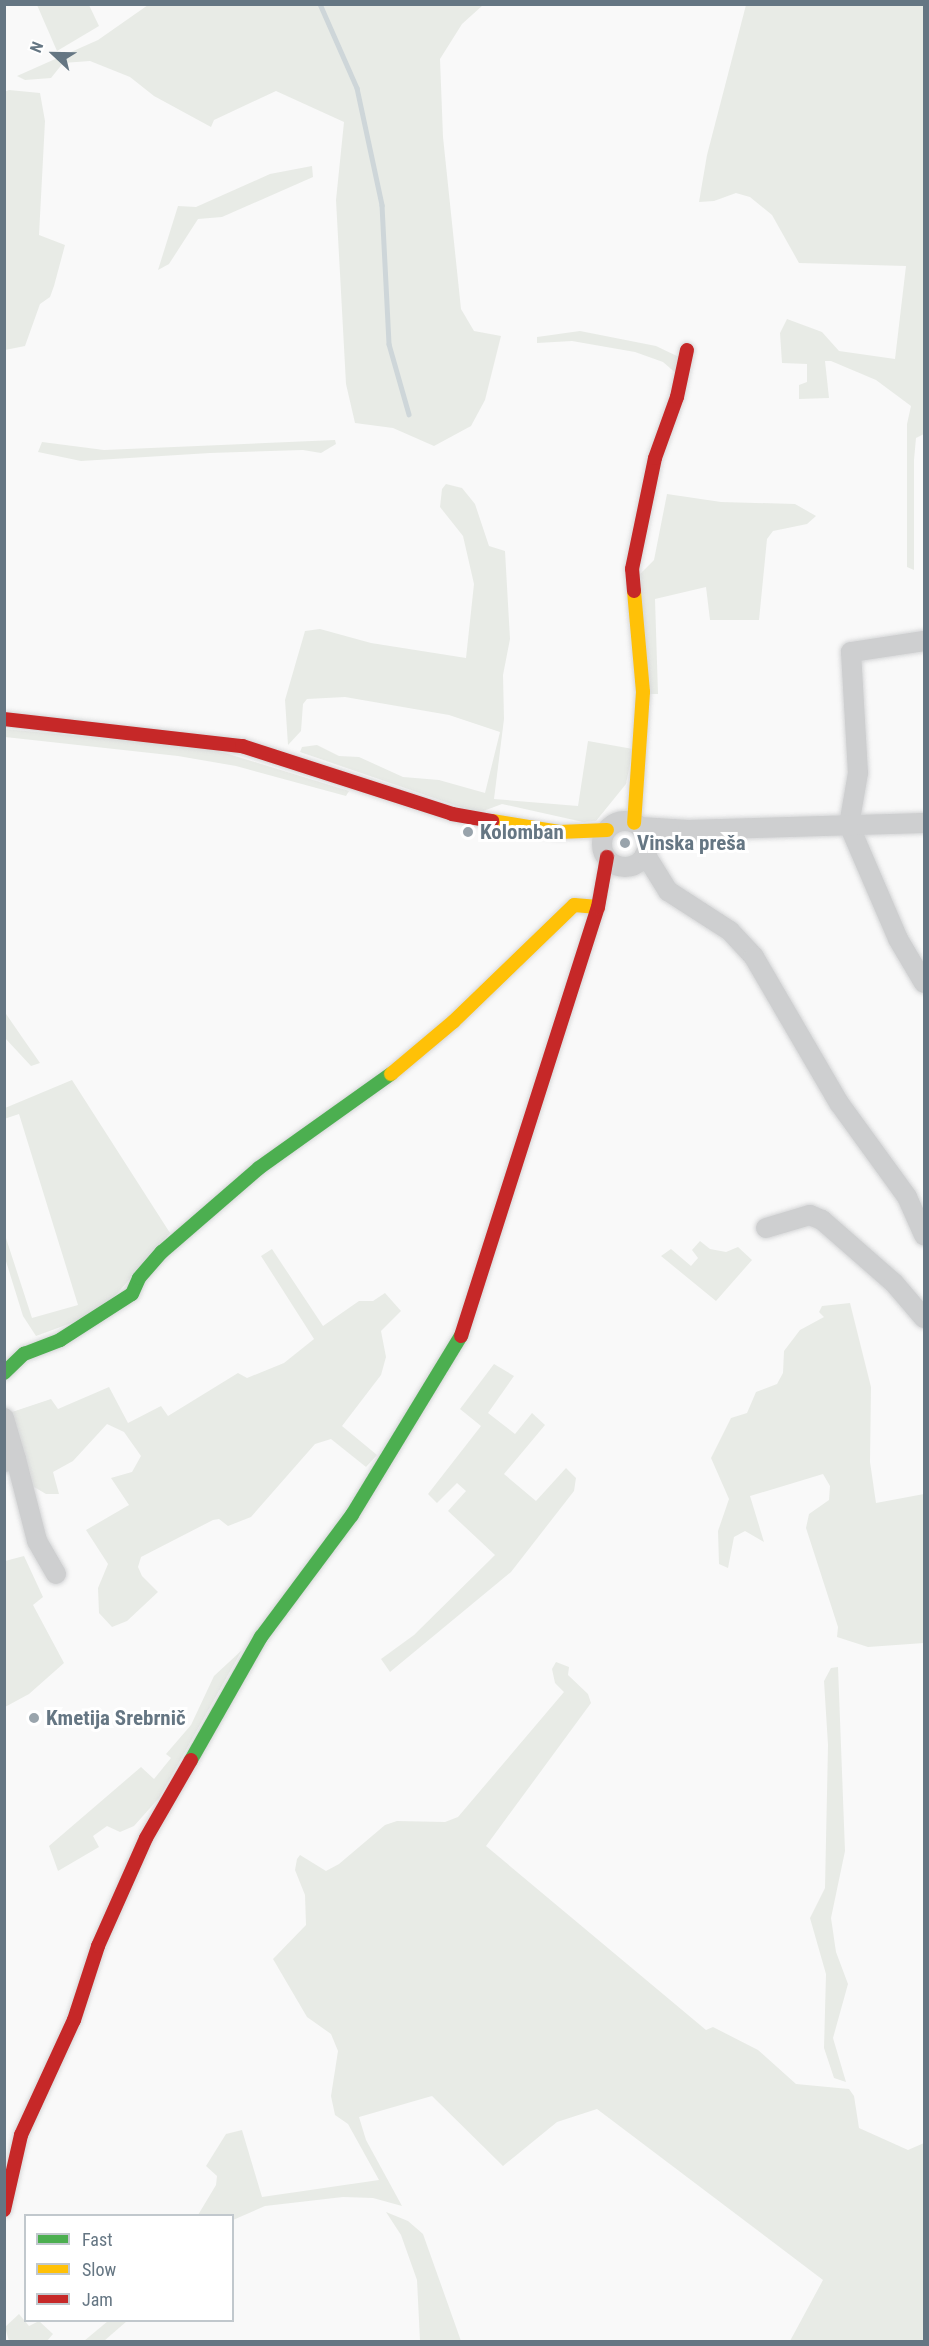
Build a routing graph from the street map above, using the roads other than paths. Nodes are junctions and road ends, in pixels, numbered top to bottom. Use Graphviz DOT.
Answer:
graph roads {
  1 [pos="687,350"];
  2 [pos="924,641"];
  3 [pos="4,719"];
  4 [pos="635,792"];
  5 [pos="924,823"];
  6 [pos="625,825"];
  7 [pos="849,825"];
  8 [pos="688,830"];
  9 [pos="559,832"];
  10 [pos="646,850"];
  11 [pos="606,855"];
  12 [pos="627,866"];
  13 [pos="668,891"];
  14 [pos="599,903"];
  15 [pos="924,983"];
  16 [pos="766,1228"];
  17 [pos="924,1235"];
  18 [pos="924,1318"];
  19 [pos="4,1373"];
  20 [pos="4,1418"];
  21 [pos="10,1460"];
  22 [pos="56,1574"];
  23 [pos="4,2210"];
  1 -- 4 [label="street"];
  2 -- 7 [label="street"];
  3 -- 9 [label="street"];
  4 -- 6 [label="street"];
  5 -- 7 [label="street"];
  6 -- 8 [label="street"];
  6 -- 9 [label="street"];
  6 -- 10 [label="street"];
  6 -- 11 [label="street"];
  7 -- 8 [label="street"];
  7 -- 15 [label="street"];
  8 -- 10 [label="street"];
  9 -- 11 [label="street"];
  10 -- 12 [label="street"];
  10 -- 13 [label="street"];
  11 -- 12 [label="street"];
  11 -- 14 [label="street"];
  12 -- 13 [label="street"];
  12 -- 14 [label="street"];
  13 -- 17 [label="street"];
  14 -- 19 [label="street"];
  14 -- 23 [label="street"];
  16 -- 18 [label="street"];
  20 -- 21 [label="street"];
  21 -- 22 [label="street"];
}
